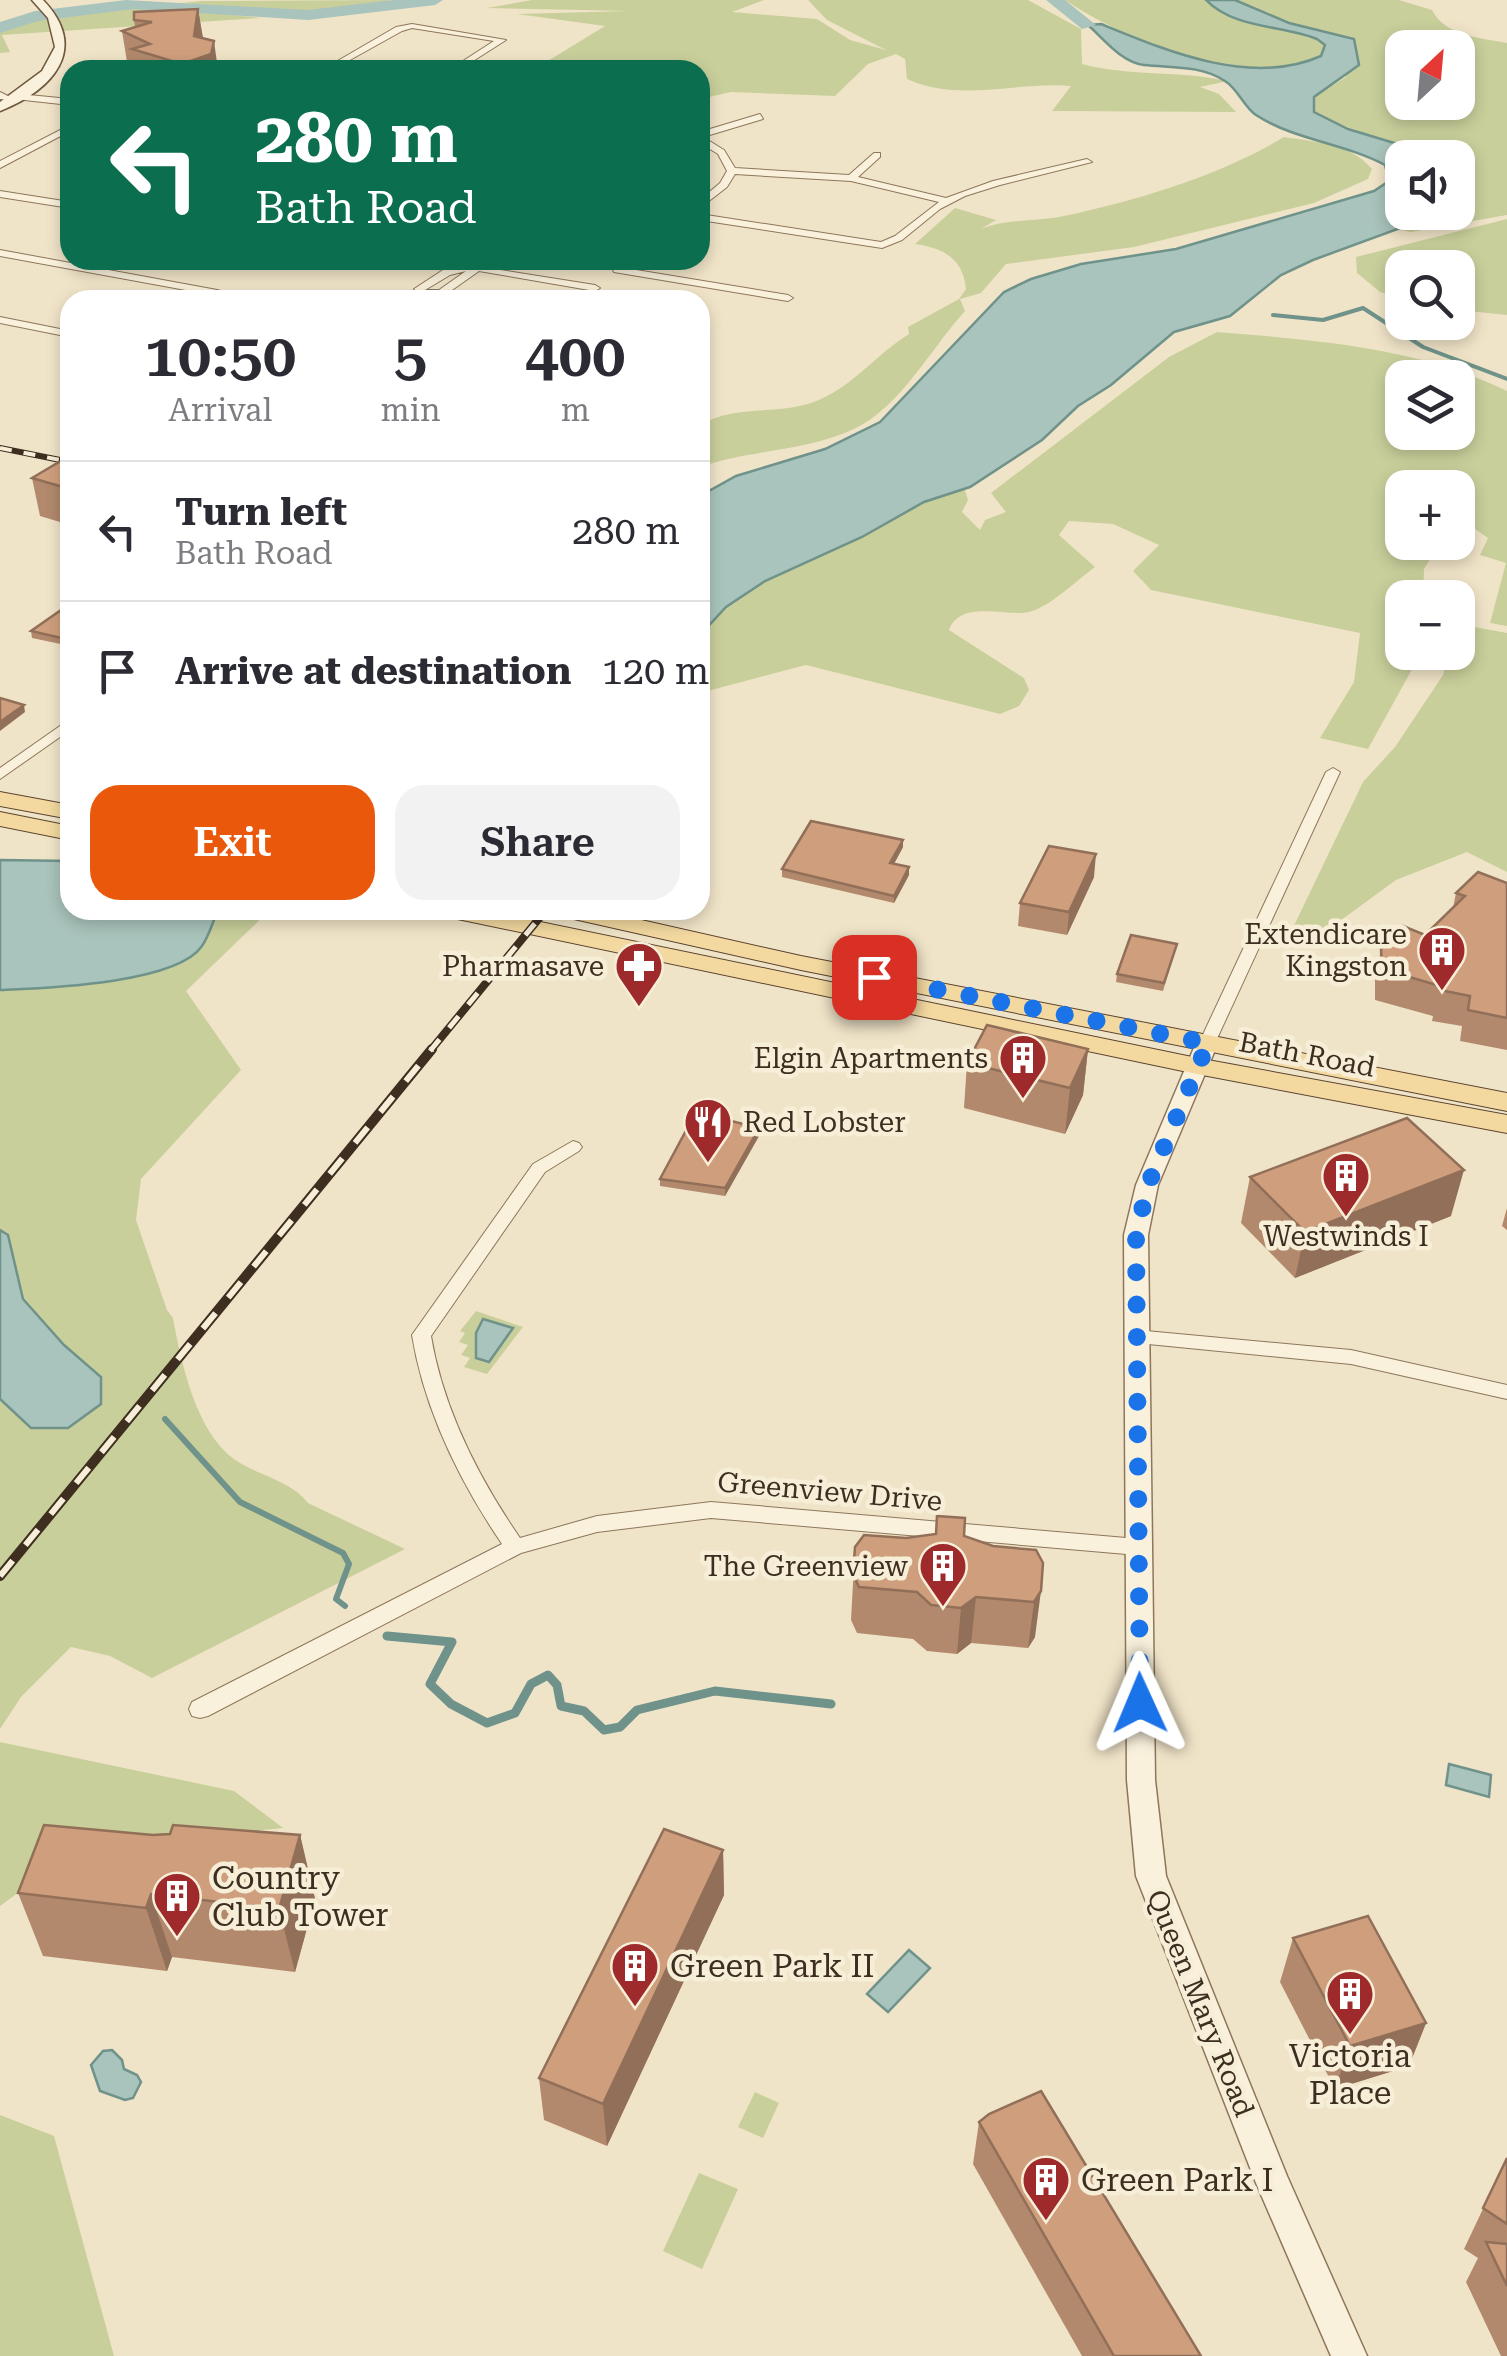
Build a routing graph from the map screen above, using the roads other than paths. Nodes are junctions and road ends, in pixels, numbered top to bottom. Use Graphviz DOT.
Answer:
graph roads {
  1 [pos="37,0"];
  2 [pos="343,60"];
  3 [pos="469,60"];
  4 [pos="5,100"];
  5 [pos="60,102"];
  6 [pos="760,117"];
  7 [pos="60,133"];
  8 [pos="710,134"];
  9 [pos="710,144"];
  10 [pos="878,155"];
  11 [pos="1087,162"];
  12 [pos="0,164"];
  13 [pos="732,171"];
  14 [pos="850,178"];
  15 [pos="0,194"];
  16 [pos="710,194"];
  17 [pos="947,201"];
  18 [pos="60,203"];
  19 [pos="710,219"];
  20 [pos="0,253"];
  21 [pos="60,264"];
  22 [pos="92,270"];
  23 [pos="446,270"];
  24 [pos="474,270"];
  25 [pos="489,270"];
  26 [pos="618,270"];
  27 [pos="595,288"];
  28 [pos="201,290"];
  29 [pos="421,290"];
  30 [pos="445,290"];
  31 [pos="592,290"];
  32 [pos="788,298"];
  33 [pos="0,320"];
  34 [pos="60,332"];
  35 [pos="60,730"];
  36 [pos="1333,772"];
  37 [pos="0,775"];
  38 [pos="0,799"];
  39 [pos="60,810"];
  40 [pos="0,818"];
  41 [pos="60,831"];
  42 [pos="505,920"];
  43 [pos="603,920"];
  44 [pos="797,971"];
  45 [pos="1202,1055"];
  46 [pos="1507,1102"];
  47 [pos="1507,1124"];
  48 [pos="572,1148"];
  49 [pos="1135,1337"];
  50 [pos="1507,1392"];
  51 [pos="515,1547"];
  52 [pos="1138,1547"];
  53 [pos="200,1708"];
  54 [pos="1350,2356"];
  1 -- 4 [label="main road"];
  2 -- 3 [label="street"];
  4 -- 5 [label="street"];
  6 -- 8 [label="street"];
  7 -- 12 [label="street"];
  9 -- 13 [label="street"];
  10 -- 14 [label="street"];
  11 -- 17 [label="street"];
  13 -- 14 [label="street"];
  13 -- 16 [label="street"];
  14 -- 17 [label="street"];
  15 -- 18 [label="street"];
  17 -- 19 [label="street"];
  20 -- 21 [label="street"];
  22 -- 28 [label="street"];
  23 -- 29 [label="street"];
  24 -- 30 [label="street"];
  25 -- 27 [label="street"];
  26 -- 27 [label="street"];
  26 -- 32 [label="street"];
  27 -- 31 [label="street"];
  33 -- 34 [label="street"];
  35 -- 37 [label="street"];
  36 -- 45 [label="street, Queen Mary Road"];
  38 -- 39 [label="main road"];
  40 -- 41 [label="main road"];
  42 -- 44 [label="main road, Bath Road"];
  43 -- 44 [label="main road, Bath Road"];
  44 -- 45 [label="main road, Bath Road"];
  45 -- 46 [label="main road, Bath Road"];
  45 -- 47 [label="main road, Bath Road"];
  45 -- 49 [label="street, Queen Mary Road"];
  48 -- 51 [label="street"];
  49 -- 50 [label="street"];
  49 -- 52 [label="street, Queen Mary Road"];
  51 -- 52 [label="street, Greenview Drive"];
  51 -- 53 [label="street, Greenview Drive"];
  52 -- 54 [label="street, Queen Mary Road"];
}
